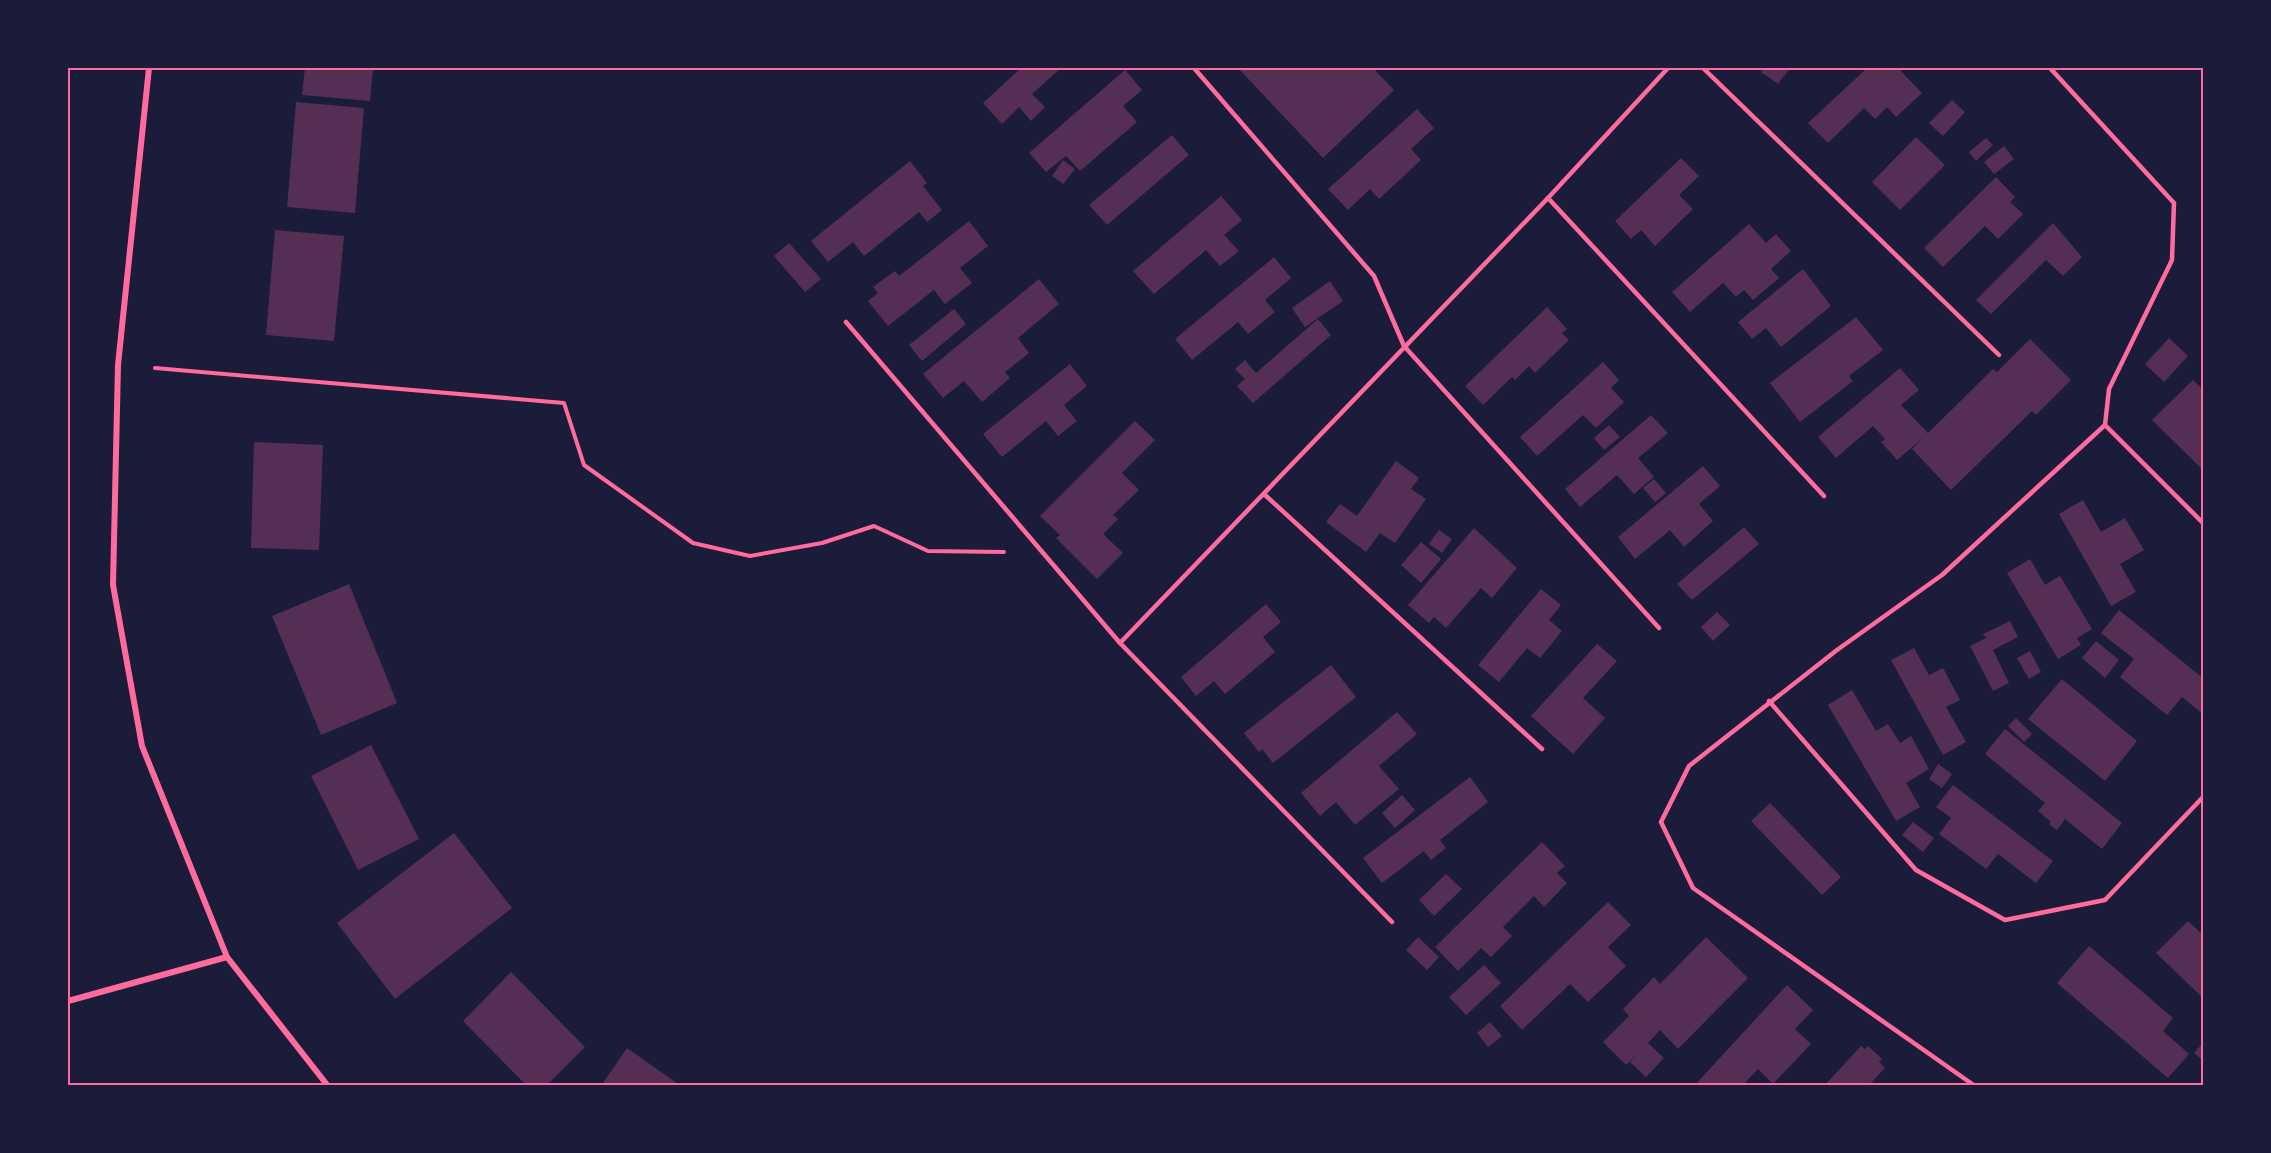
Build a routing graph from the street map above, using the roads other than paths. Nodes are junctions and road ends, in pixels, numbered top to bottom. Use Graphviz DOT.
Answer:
graph roads {
  1 [pos="149,68"];
  2 [pos="1194,68"];
  3 [pos="1668,68"];
  4 [pos="1703,68"];
  5 [pos="2050,68"];
  6 [pos="1548,198"];
  7 [pos="846,322"];
  8 [pos="1404,346"];
  9 [pos="1999,355"];
  10 [pos="2105,425"];
  11 [pos="1264,494"];
  12 [pos="1824,496"];
  13 [pos="2204,524"];
  14 [pos="1659,628"];
  15 [pos="1120,643"];
  16 [pos="1769,701"];
  17 [pos="1542,749"];
  18 [pos="2204,796"];
  19 [pos="1392,922"];
  20 [pos="227,957"];
  21 [pos="68,1001"];
  22 [pos="328,1086"];
  23 [pos="1976,1086"];
  1 -- 20 [label="street"];
  2 -- 8 [label="lane"];
  3 -- 6 [label="lane"];
  4 -- 9 [label="lane"];
  5 -- 10 [label="lane"];
  6 -- 8 [label="lane"];
  6 -- 12 [label="lane"];
  7 -- 15 [label="lane"];
  8 -- 11 [label="lane"];
  8 -- 14 [label="lane"];
  10 -- 13 [label="lane"];
  10 -- 16 [label="lane"];
  11 -- 15 [label="lane"];
  11 -- 17 [label="lane"];
  15 -- 19 [label="lane"];
  16 -- 18 [label="lane"];
  16 -- 23 [label="lane"];
  20 -- 21 [label="street"];
  20 -- 22 [label="street"];
}
